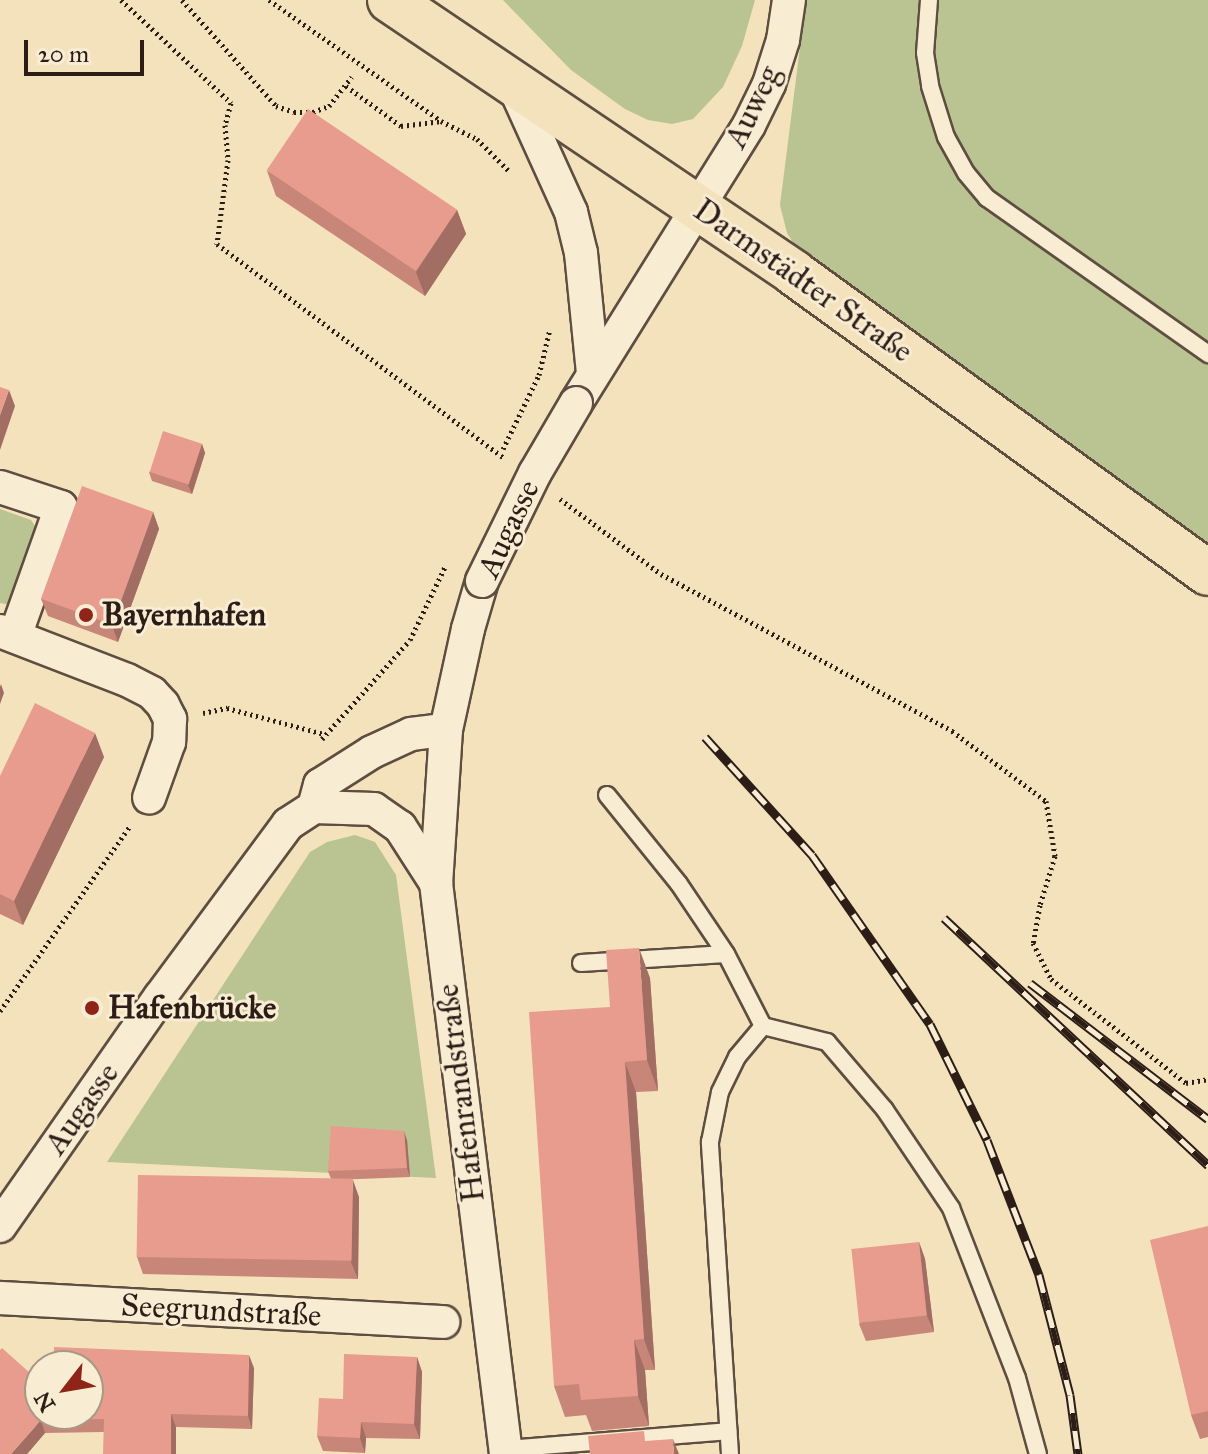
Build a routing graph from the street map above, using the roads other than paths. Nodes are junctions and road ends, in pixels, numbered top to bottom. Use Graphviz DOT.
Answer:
graph roads {
  1 [pos="390,0"];
  2 [pos="789,0"];
  3 [pos="929,0"];
  4 [pos="512,82"];
  5 [pos="699,207"];
  6 [pos="1208,354"];
  7 [pos="593,373"];
  8 [pos="0,487"];
  9 [pos="1208,573"];
  10 [pos="8,634"];
  11 [pos="446,730"];
  12 [pos="607,795"];
  13 [pos="149,798"];
  14 [pos="314,807"];
  15 [pos="436,883"];
  16 [pos="726,954"];
  17 [pos="581,963"];
  18 [pos="763,1026"];
  19 [pos="0,1226"];
  20 [pos="0,1298"];
  21 [pos="443,1322"];
  22 [pos="728,1431"];
  23 [pos="506,1452"];
  24 [pos="730,1454"];
  25 [pos="1038,1454"];
  1 -- 4 [label="main road, Darmstädter Straße"];
  2 -- 5 [label="street, Auweg"];
  3 -- 6 [label="lane"];
  4 -- 5 [label="main road, Darmstädter Straße"];
  4 -- 7 [label="street"];
  5 -- 7 [label="street, Augasse"];
  5 -- 9 [label="main road, Darmstädter Straße"];
  7 -- 11 [label="street, Augasse, bridge"];
  8 -- 10 [label="street"];
  10 -- 13 [label="street"];
  11 -- 14 [label="street, Augasse"];
  11 -- 15 [label="street, Hafenrandstraße"];
  12 -- 16 [label="lane"];
  14 -- 15 [label="street"];
  14 -- 19 [label="street, Augasse"];
  15 -- 23 [label="street, Hafenrandstraße"];
  16 -- 17 [label="lane"];
  16 -- 18 [label="lane"];
  18 -- 22 [label="lane"];
  18 -- 25 [label="lane"];
  20 -- 21 [label="street, Seegrundstraße"];
  22 -- 23 [label="lane"];
  22 -- 24 [label="lane"];
}
